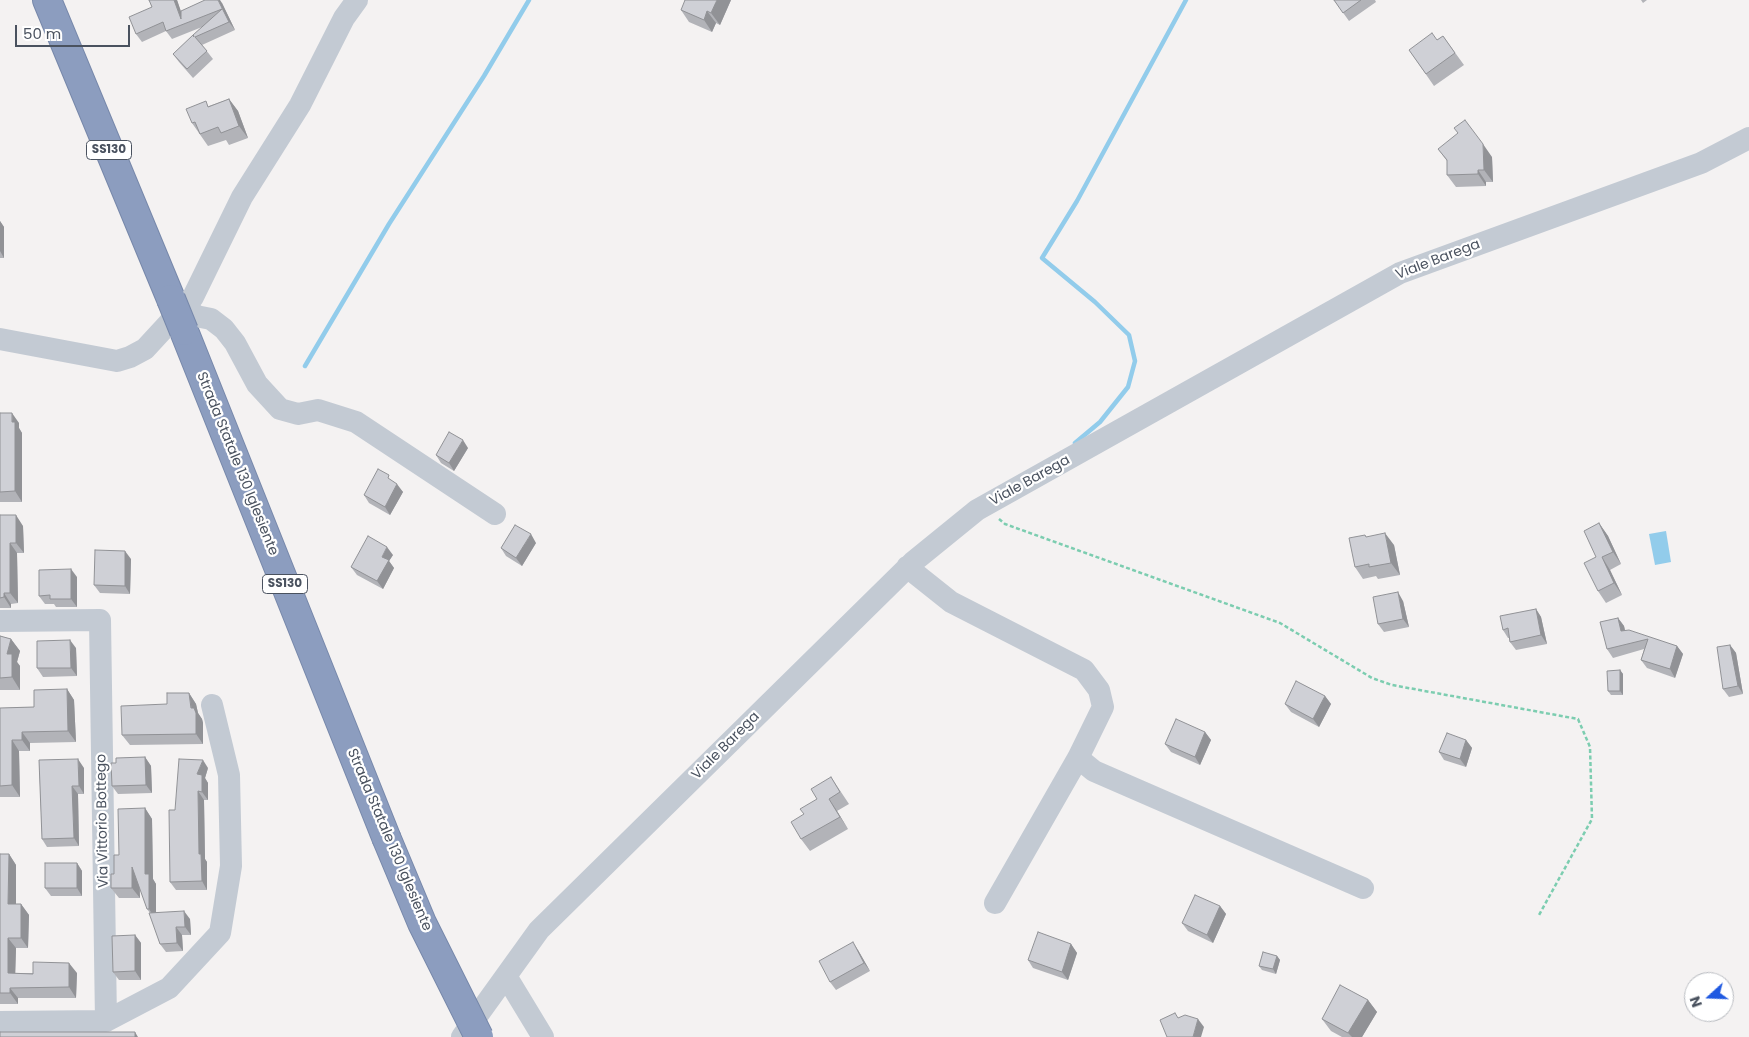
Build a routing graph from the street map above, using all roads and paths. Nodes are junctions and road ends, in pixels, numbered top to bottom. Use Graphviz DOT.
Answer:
graph roads {
  1 [pos="47,0"];
  2 [pos="357,0"];
  3 [pos="1749,138"];
  4 [pos="180,312"];
  5 [pos="0,339"];
  6 [pos="984,506"];
  7 [pos="495,514"];
  8 [pos="907,568"];
  9 [pos="0,621"];
  10 [pos="212,705"];
  11 [pos="1078,758"];
  12 [pos="1363,888"];
  13 [pos="995,903"];
  14 [pos="1539,915"];
  15 [pos="506,976"];
  16 [pos="106,1021"];
  17 [pos="0,1022"];
  18 [pos="462,1037"];
  19 [pos="479,1037"];
  20 [pos="543,1037"];
  1 -- 4 [label="highway, Strada Statale 130 Iglesiente / SS130"];
  2 -- 4 [label="street"];
  3 -- 6 [label="street, Viale Barega"];
  4 -- 5 [label="street"];
  4 -- 7 [label="street"];
  4 -- 19 [label="highway, Strada Statale 130 Iglesiente / SS130, bridge"];
  6 -- 8 [label="street, Viale Barega"];
  6 -- 14 [label="path"];
  8 -- 11 [label="street"];
  8 -- 15 [label="street, Viale Barega"];
  9 -- 16 [label="street, Via Vittorio Bottego"];
  10 -- 16 [label="street"];
  11 -- 12 [label="street"];
  11 -- 13 [label="street"];
  15 -- 18 [label="street, Viale Barega"];
  15 -- 20 [label="street"];
  16 -- 17 [label="street"];
}
